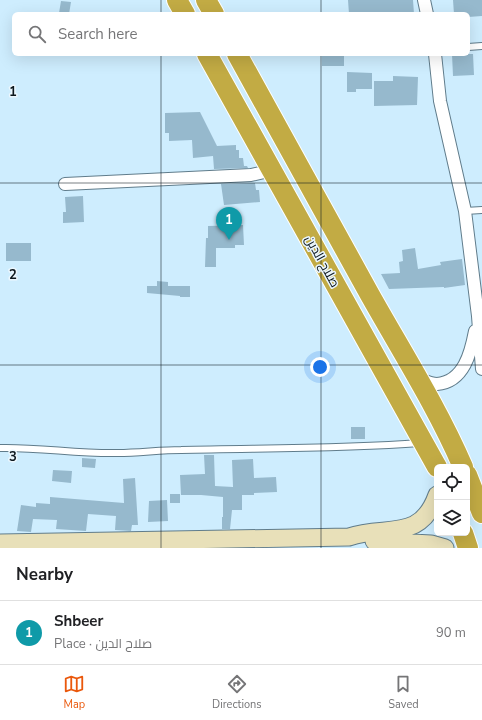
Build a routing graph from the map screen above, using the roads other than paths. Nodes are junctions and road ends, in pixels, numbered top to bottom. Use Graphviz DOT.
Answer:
graph roads {
  1 [pos="177,0"];
  2 [pos="206,0"];
  3 [pos="424,0"];
  4 [pos="184,12"];
  5 [pos="213,12"];
  6 [pos="427,12"];
  7 [pos="482,46"];
  8 [pos="470,47"];
  9 [pos="208,56"];
  10 [pos="238,56"];
  11 [pos="435,56"];
  12 [pos="273,170"];
  13 [pos="65,184"];
  14 [pos="482,210"];
  15 [pos="465,211"];
  16 [pos="478,316"];
  17 [pos="482,369"];
  18 [pos="419,379"];
  19 [pos="424,443"];
  20 [pos="0,448"];
  21 [pos="435,464"];
  22 [pos="462,464"];
  23 [pos="470,482"];
  24 [pos="435,500"];
  25 [pos="482,512"];
  26 [pos="464,536"];
  27 [pos="349,537"];
  28 [pos="0,543"];
  29 [pos="445,548"];
  30 [pos="468,548"];
  1 -- 4 [label="highway"];
  2 -- 5 [label="highway"];
  3 -- 6 [label="street"];
  7 -- 8 [label="lane"];
  9 -- 12 [label="highway, صلاح الدين"];
  10 -- 18 [label="highway, صلاح الدين"];
  11 -- 15 [label="street"];
  12 -- 13 [label="street"];
  12 -- 19 [label="highway, صلاح الدين"];
  14 -- 15 [label="lane"];
  15 -- 16 [label="street"];
  16 -- 17 [label="street"];
  16 -- 18 [label="street"];
  18 -- 22 [label="highway, صلاح الدين"];
  19 -- 20 [label="lane"];
  19 -- 21 [label="highway, صلاح الدين"];
  23 -- 25 [label="highway"];
  24 -- 27 [label="main road"];
  26 -- 30 [label="highway"];
  27 -- 28 [label="main road"];
  27 -- 29 [label="main road"];
}
